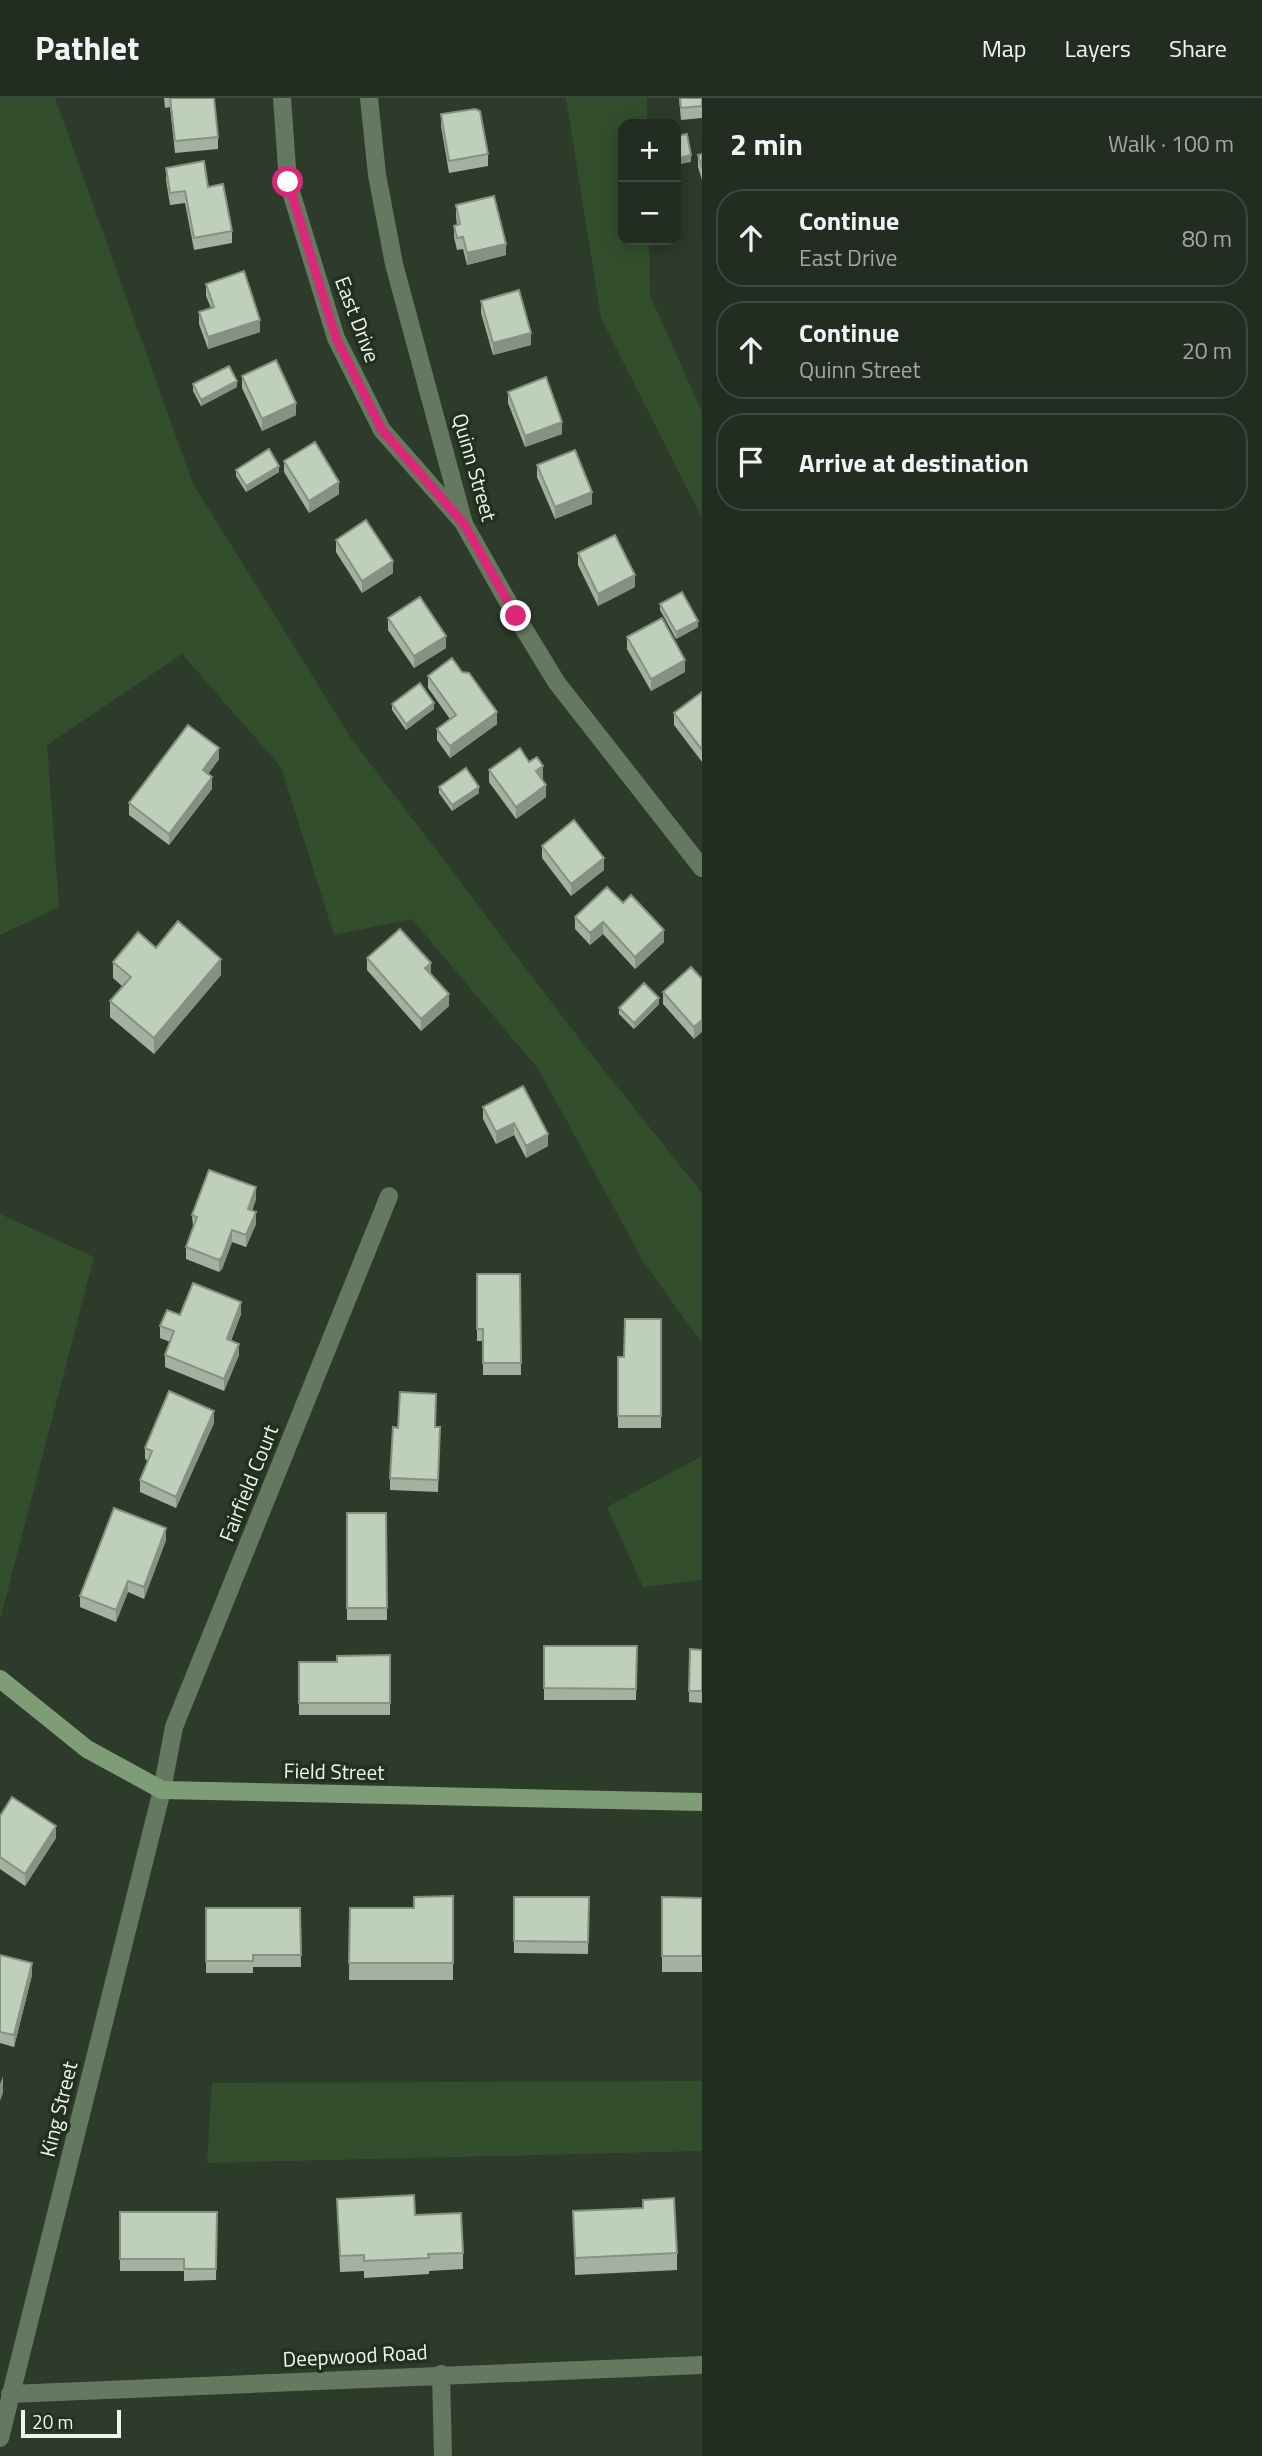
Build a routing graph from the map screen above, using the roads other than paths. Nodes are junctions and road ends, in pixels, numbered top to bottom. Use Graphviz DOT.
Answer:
graph roads {
  1 [pos="282,98"];
  2 [pos="369,98"];
  3 [pos="464,524"];
  4 [pos="702,867"];
  5 [pos="389,1196"];
  6 [pos="0,1679"];
  7 [pos="162,1790"];
  8 [pos="702,1802"];
  9 [pos="702,2365"];
  10 [pos="441,2374"];
  11 [pos="10,2394"];
  12 [pos="0,2438"];
  13 [pos="443,2456"];
  1 -- 3 [label="street, East Drive"];
  2 -- 3 [label="street, Quinn Street"];
  3 -- 4 [label="street, Quinn Street"];
  5 -- 7 [label="street, Fairfield Court"];
  6 -- 7 [label="street, Field Street"];
  7 -- 8 [label="street, Field Street"];
  7 -- 11 [label="street, King Street"];
  9 -- 10 [label="street, Deepwood Road"];
  10 -- 11 [label="street, Deepwood Road"];
  10 -- 13 [label="street"];
  11 -- 12 [label="street, King Street"];
}
